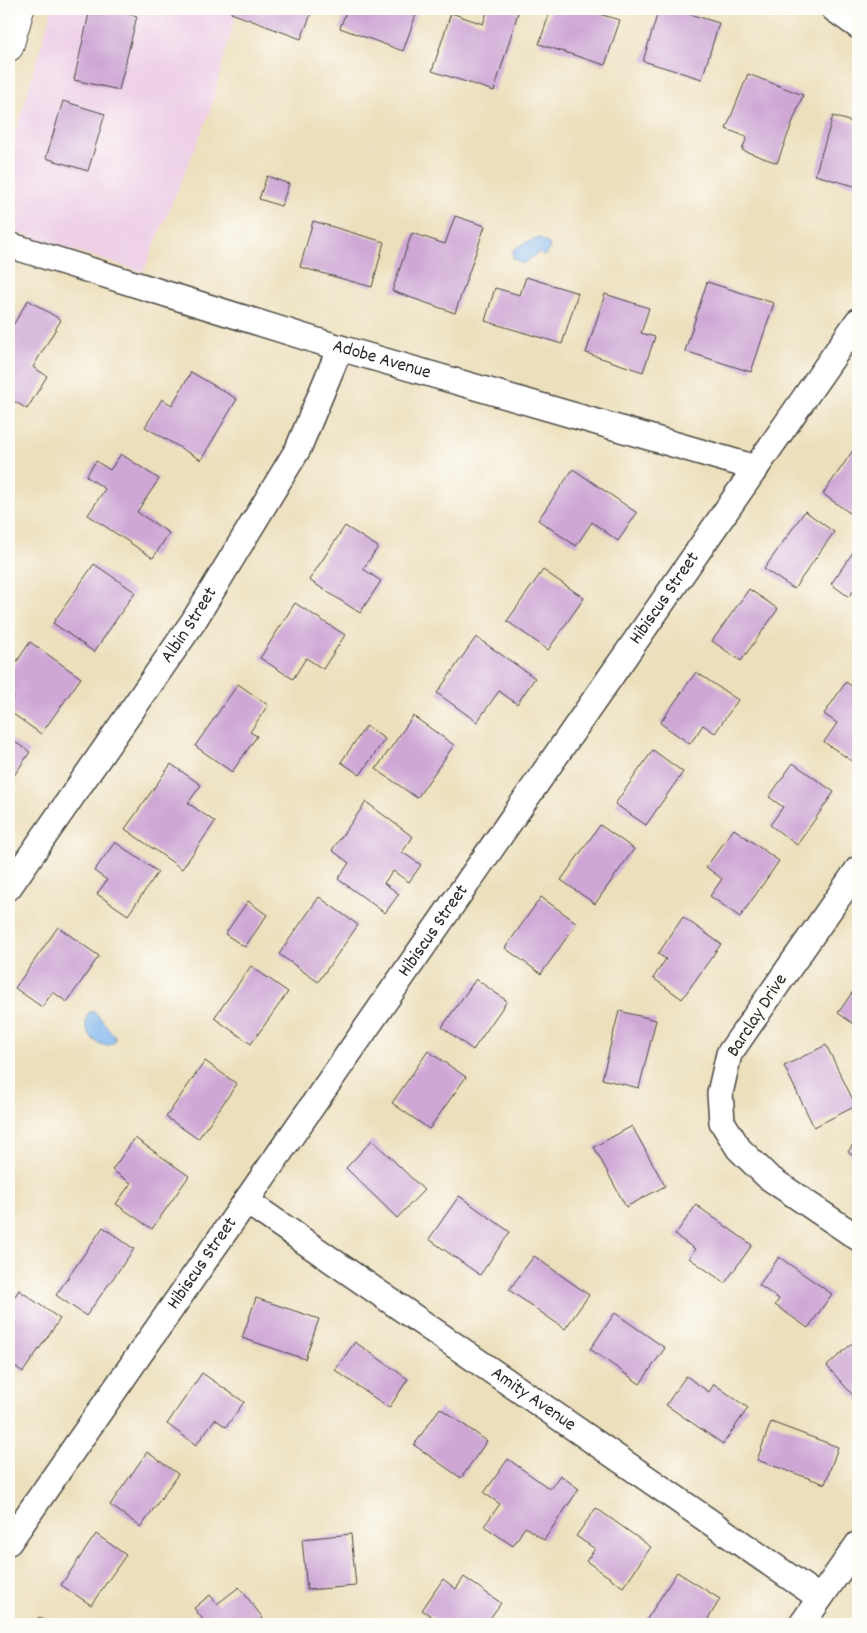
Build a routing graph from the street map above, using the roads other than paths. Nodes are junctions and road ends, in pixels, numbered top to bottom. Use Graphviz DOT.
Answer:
graph roads {
  1 [pos="20,9"];
  2 [pos="834,9"];
  3 [pos="858,26"];
  4 [pos="9,47"];
  5 [pos="9,245"];
  6 [pos="858,321"];
  7 [pos="340,348"];
  8 [pos="756,468"];
  9 [pos="858,869"];
  10 [pos="9,887"];
  11 [pos="246,1201"];
  12 [pos="858,1238"];
  13 [pos="9,1542"];
  14 [pos="858,1544"];
  15 [pos="820,1598"];
  16 [pos="802,1624"];
  1 -- 4 [label="main road"];
  2 -- 3 [label="street"];
  5 -- 7 [label="street, Adobe Avenue"];
  6 -- 8 [label="street, Hibiscus Street"];
  7 -- 8 [label="street, Adobe Avenue"];
  7 -- 10 [label="street, Albin Street"];
  8 -- 11 [label="street, Hibiscus Street"];
  9 -- 12 [label="street, Barclay Drive"];
  11 -- 13 [label="street, Hibiscus Street"];
  11 -- 15 [label="street, Amity Avenue"];
  14 -- 15 [label="street"];
  15 -- 16 [label="street"];
}
